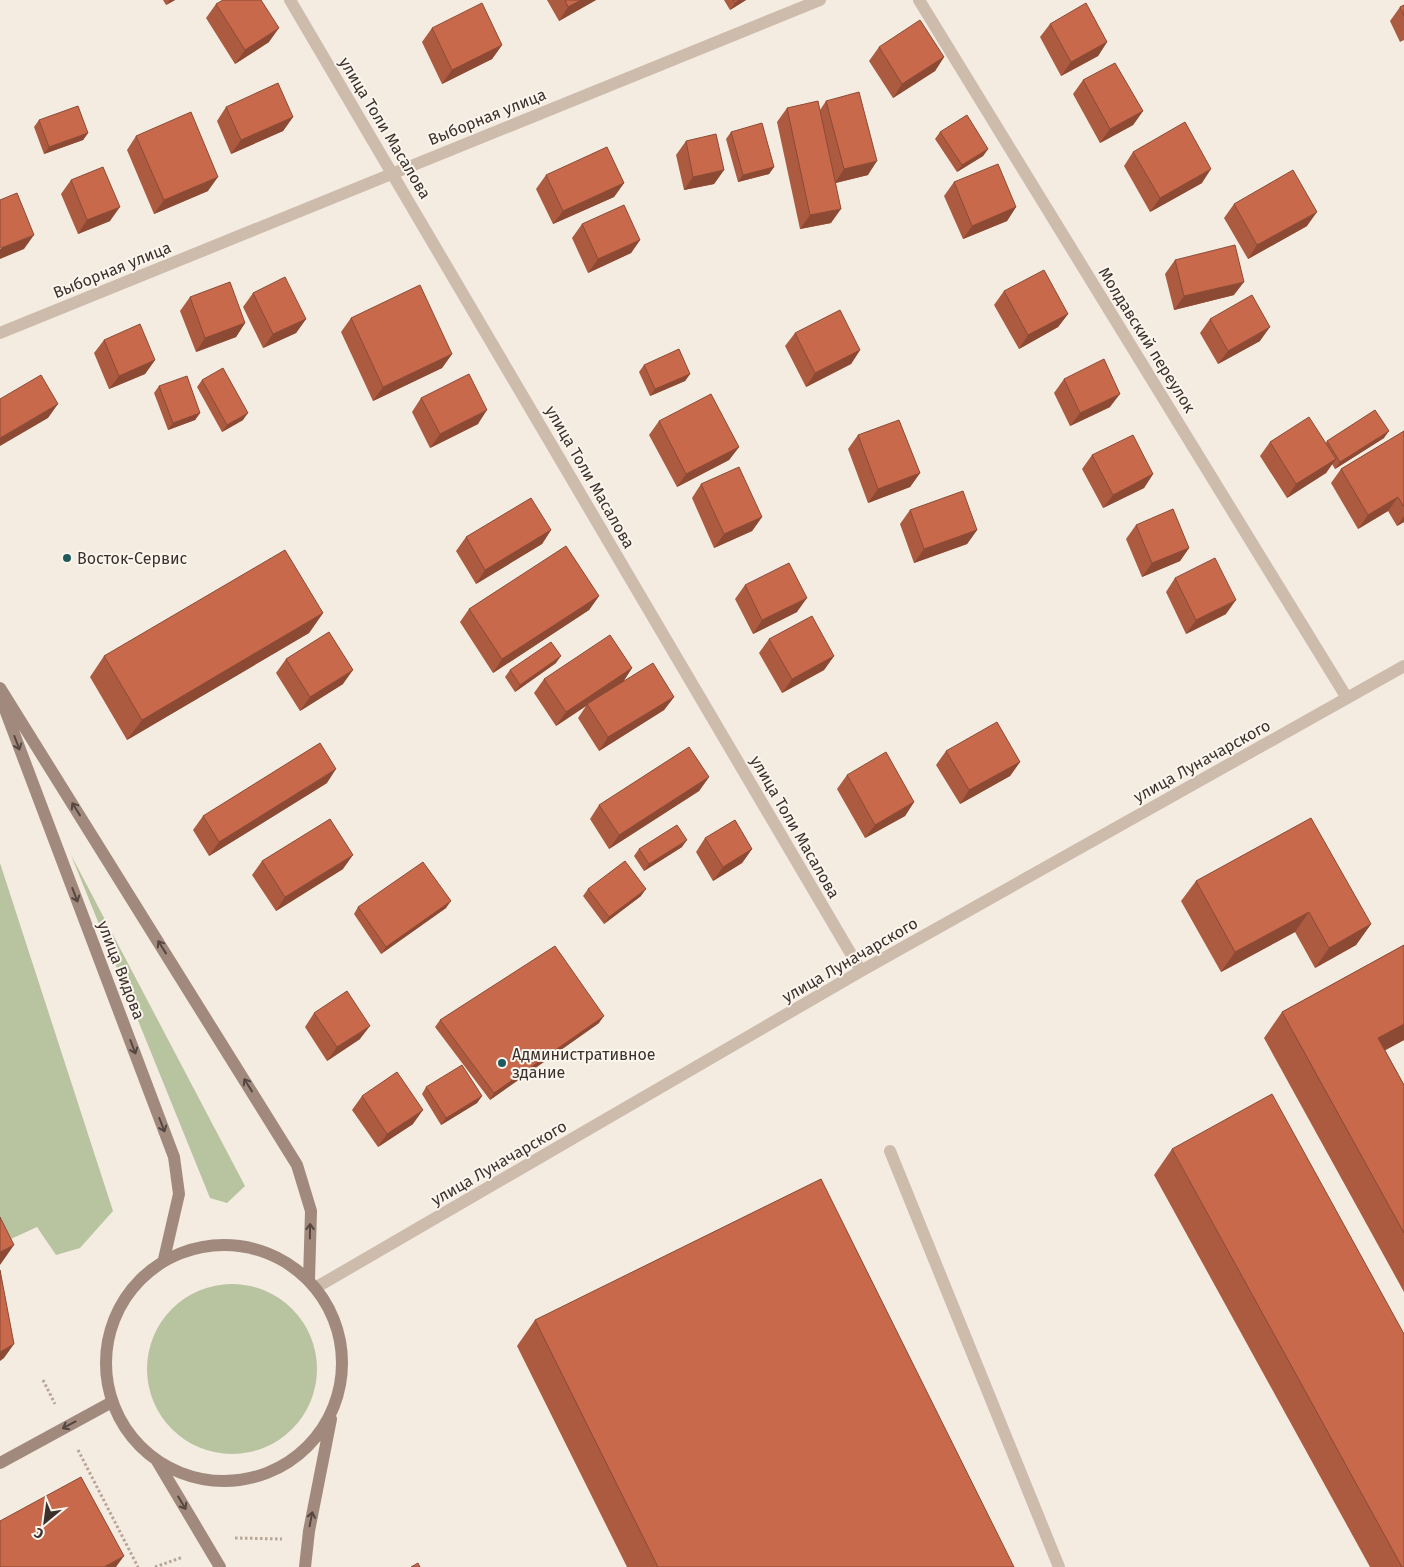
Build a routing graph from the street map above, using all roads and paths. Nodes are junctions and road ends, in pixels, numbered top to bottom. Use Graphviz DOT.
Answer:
graph roads {
  1 [pos="290,0"];
  2 [pos="820,0"];
  3 [pos="919,0"];
  4 [pos="392,173"];
  5 [pos="0,333"];
  6 [pos="1404,666"];
  7 [pos="0,688"];
  8 [pos="0,697"];
  9 [pos="1347,698"];
  10 [pos="861,971"];
  11 [pos="890,1151"];
  12 [pos="164,1259"];
  13 [pos="312,1284"];
  14 [pos="43,1380"];
  15 [pos="112,1402"];
  16 [pos="332,1413"];
  17 [pos="66,1427"];
  18 [pos="157,1461"];
  19 [pos="0,1463"];
  20 [pos="308,1539"];
  21 [pos="209,1547"];
  22 [pos="138,1567"];
  23 [pos="155,1567"];
  24 [pos="220,1567"];
  25 [pos="306,1567"];
  26 [pos="1059,1567"];
  1 -- 4 [label="street, улица Толи Масалова"];
  2 -- 4 [label="street, Выборная улица"];
  3 -- 9 [label="street, Молдавский переулок"];
  4 -- 5 [label="street, Выборная улица"];
  4 -- 10 [label="street, улица Толи Масалова"];
  6 -- 9 [label="street, улица Луначарского"];
  13 -- 7 [label="street, one-way"];
  8 -- 12 [label="street, улица Видова, one-way"];
  9 -- 10 [label="street, улица Луначарского"];
  10 -- 13 [label="street, улица Луначарского"];
  11 -- 26 [label="street"];
  12 -- 13 [label="street"];
  12 -- 15 [label="street"];
  13 -- 16 [label="street"];
  14 -- 17 [label="path"];
  15 -- 17 [label="street, one-way"];
  15 -- 18 [label="street"];
  16 -- 18 [label="street"];
  20 -- 16 [label="street, one-way"];
  17 -- 19 [label="street"];
  17 -- 22 [label="path"];
  18 -- 21 [label="street, one-way"];
  20 -- 21 [label="path"];
  20 -- 25 [label="street"];
  21 -- 23 [label="path"];
  21 -- 24 [label="street"];
}
